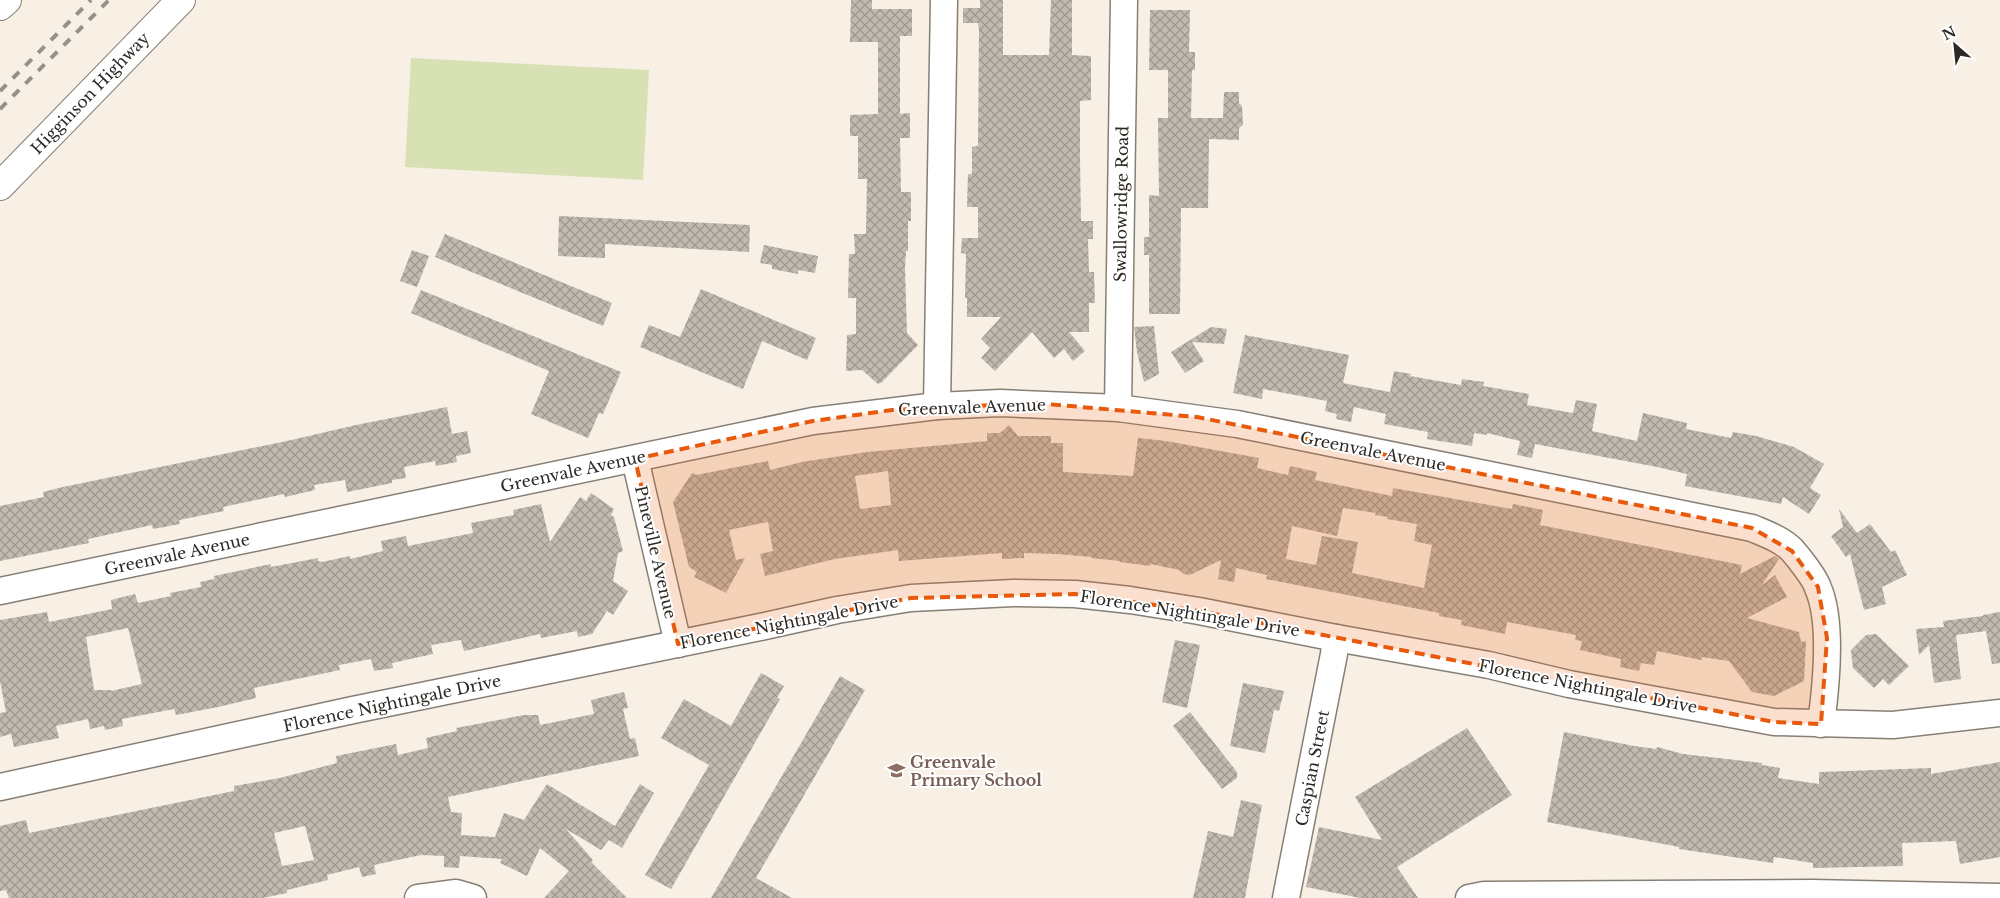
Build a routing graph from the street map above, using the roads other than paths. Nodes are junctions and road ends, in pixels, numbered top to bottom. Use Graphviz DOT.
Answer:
graph roads {
  1 [pos="7,0"];
  2 [pos="181,0"];
  3 [pos="944,0"];
  4 [pos="1124,0"];
  5 [pos="0,6"];
  6 [pos="0,186"];
  7 [pos="937,406"];
  8 [pos="1118,408"];
  9 [pos="635,459"];
  10 [pos="0,592"];
  11 [pos="1336,638"];
  12 [pos="678,644"];
  13 [pos="2000,713"];
  14 [pos="1820,724"];
  15 [pos="0,787"];
  16 [pos="2000,897"];
  17 [pos="418,898"];
  18 [pos="473,898"];
  19 [pos="1286,898"];
  20 [pos="1469,898"];
  1 -- 5 [label="highway"];
  2 -- 6 [label="highway, Higginson Highway"];
  3 -- 7 [label="street"];
  4 -- 8 [label="street, Swallowridge Road"];
  7 -- 8 [label="street, Greenvale Avenue"];
  7 -- 9 [label="street, Greenvale Avenue"];
  8 -- 14 [label="street, Greenvale Avenue"];
  9 -- 10 [label="street, Greenvale Avenue"];
  9 -- 12 [label="street, Pineville Avenue"];
  11 -- 12 [label="street, Florence Nightingale Drive"];
  11 -- 14 [label="street, Florence Nightingale Drive"];
  11 -- 19 [label="street, Caspian Street"];
  12 -- 15 [label="street, Florence Nightingale Drive"];
  13 -- 14 [label="street, Florence Nightingale Drive"];
  16 -- 20 [label="street"];
  17 -- 18 [label="street"];
}
